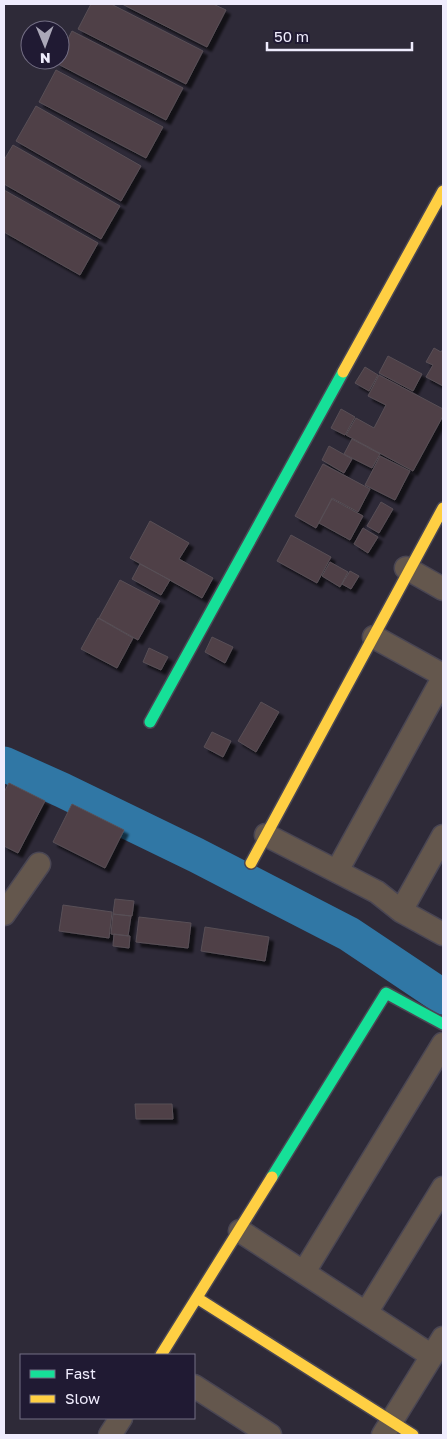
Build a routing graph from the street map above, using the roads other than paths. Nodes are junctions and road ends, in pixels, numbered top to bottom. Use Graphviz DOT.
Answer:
graph roads {
  1 [pos="443,191"];
  2 [pos="443,508"];
  3 [pos="408,569"];
  4 [pos="443,588"];
  5 [pos="374,637"];
  6 [pos="443,677"];
  7 [pos="150,722"];
  8 [pos="266,835"];
  9 [pos="443,836"];
  10 [pos="251,863"];
  11 [pos="39,864"];
  12 [pos="337,871"];
  13 [pos="402,911"];
  14 [pos="4,914"];
  15 [pos="443,934"];
  16 [pos="443,1024"];
  17 [pos="443,1044"];
  18 [pos="443,1188"];
  19 [pos="240,1231"];
  20 [pos="304,1272"];
  21 [pos="198,1298"];
  22 [pos="366,1313"];
  23 [pos="437,1347"];
  24 [pos="162,1354"];
  25 [pos="195,1387"];
  26 [pos="387,1428"];
  27 [pos="270,1435"];
  28 [pos="413,1435"];
  1 -- 7 [label="street"];
  2 -- 3 [label="street"];
  3 -- 4 [label="street"];
  3 -- 5 [label="street"];
  5 -- 6 [label="street"];
  5 -- 8 [label="street"];
  6 -- 12 [label="street"];
  8 -- 10 [label="street"];
  8 -- 12 [label="street"];
  9 -- 13 [label="street"];
  11 -- 14 [label="street"];
  12 -- 13 [label="street"];
  13 -- 15 [label="street"];
  16 -- 19 [label="street"];
  17 -- 20 [label="street"];
  18 -- 22 [label="street"];
  19 -- 20 [label="street"];
  19 -- 21 [label="street"];
  20 -- 22 [label="street"];
  21 -- 24 [label="street"];
  21 -- 26 [label="street"];
  22 -- 23 [label="street"];
  23 -- 26 [label="street"];
  25 -- 27 [label="street"];
  26 -- 28 [label="street"];
}
